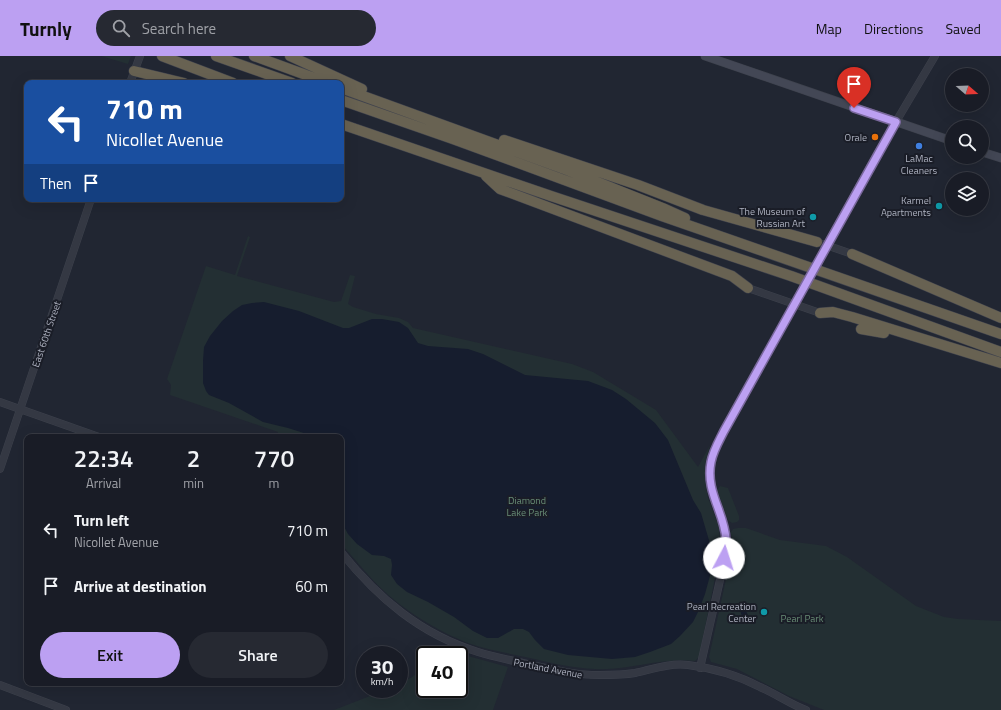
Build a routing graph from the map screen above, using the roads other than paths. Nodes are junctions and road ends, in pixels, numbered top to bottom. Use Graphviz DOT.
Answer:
graph roads {
  1 [pos="140,56"];
  2 [pos="162,56"];
  3 [pos="216,56"];
  4 [pos="254,56"];
  5 [pos="290,56"];
  6 [pos="705,56"];
  7 [pos="935,56"];
  8 [pos="134,71"];
  9 [pos="131,80"];
  10 [pos="172,80"];
  11 [pos="225,80"];
  12 [pos="284,80"];
  13 [pos="320,80"];
  14 [pos="343,80"];
  15 [pos="344,81"];
  16 [pos="344,89"];
  17 [pos="344,101"];
  18 [pos="387,105"];
  19 [pos="896,122"];
  20 [pos="439,124"];
  21 [pos="344,125"];
  22 [pos="344,130"];
  23 [pos="361,131"];
  24 [pos="945,139"];
  25 [pos="989,154"];
  26 [pos="1001,158"];
  27 [pos="483,173"];
  28 [pos="90,202"];
  29 [pos="731,240"];
  30 [pos="823,246"];
  31 [pos="852,254"];
  32 [pos="748,288"];
  33 [pos="796,301"];
  34 [pos="820,313"];
  35 [pos="1001,318"];
  36 [pos="861,329"];
  37 [pos="1001,334"];
  38 [pos="965,352"];
  39 [pos="1001,352"];
  40 [pos="1001,363"];
  41 [pos="0,402"];
  42 [pos="21,409"];
  43 [pos="91,434"];
  44 [pos="0,469"];
  45 [pos="344,555"];
  46 [pos="700,668"];
  47 [pos="0,685"];
  48 [pos="795,708"];
  49 [pos="66,710"];
  50 [pos="806,710"];
  1 -- 8 [label="street"];
  2 -- 11 [label="highway"];
  3 -- 12 [label="highway"];
  4 -- 13 [label="highway"];
  5 -- 14 [label="highway"];
  6 -- 19 [label="main road"];
  7 -- 19 [label="street"];
  8 -- 9 [label="street"];
  8 -- 10 [label="highway"];
  15 -- 18 [label="highway"];
  16 -- 18 [label="highway"];
  17 -- 29 [label="highway"];
  18 -- 20 [label="highway"];
  19 -- 24 [label="main road"];
  19 -- 30 [label="street"];
  20 -- 29 [label="highway"];
  20 -- 30 [label="highway"];
  21 -- 23 [label="highway"];
  22 -- 23 [label="highway"];
  23 -- 27 [label="highway"];
  25 -- 26 [label="main road"];
  27 -- 32 [label="highway"];
  27 -- 39 [label="highway"];
  28 -- 42 [label="street, East 60th Street"];
  29 -- 37 [label="highway"];
  30 -- 31 [label="street"];
  30 -- 33 [label="street, bridge"];
  31 -- 35 [label="highway"];
  32 -- 33 [label="street"];
  33 -- 34 [label="street"];
  33 -- 46 [label="street"];
  34 -- 38 [label="highway"];
  36 -- 38 [label="highway"];
  38 -- 40 [label="highway"];
  41 -- 42 [label="street"];
  42 -- 43 [label="street"];
  42 -- 44 [label="street, East 60th Street"];
  45 -- 46 [label="street, Portland Avenue"];
  46 -- 48 [label="street, Portland Avenue"];
  47 -- 49 [label="street"];
  48 -- 50 [label="street, Portland Avenue"];
}
